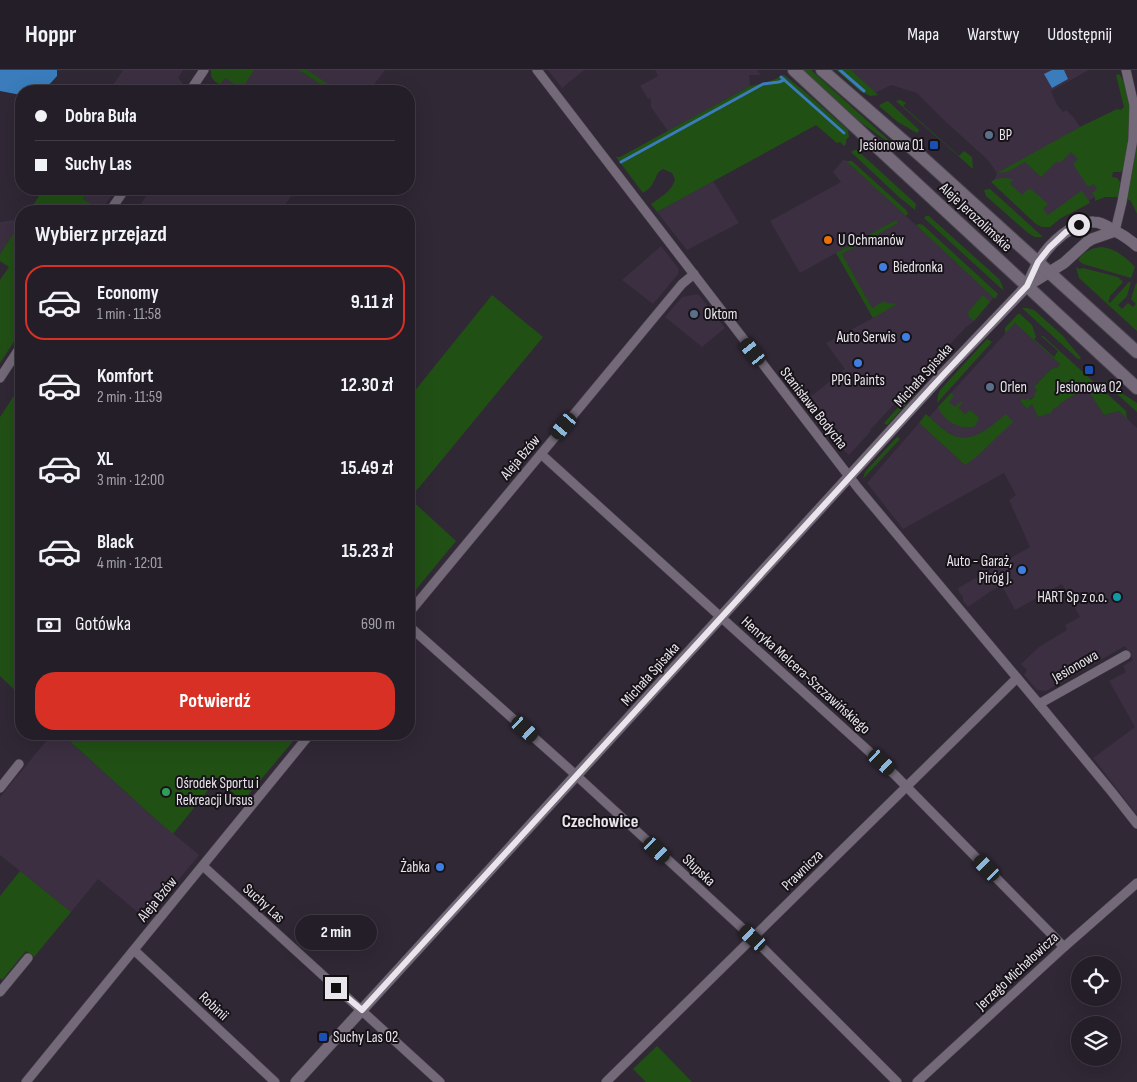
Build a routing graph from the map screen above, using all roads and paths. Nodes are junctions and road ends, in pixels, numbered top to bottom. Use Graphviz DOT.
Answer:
graph roads {
  1 [pos="204,70"];
  2 [pos="537,70"];
  3 [pos="794,70"];
  4 [pos="822,70"];
  5 [pos="1126,70"];
  6 [pos="194,85"];
  7 [pos="1115,231"];
  8 [pos="1137,246"];
  9 [pos="1038,262"];
  10 [pos="1049,272"];
  11 [pos="694,274"];
  12 [pos="1027,286"];
  13 [pos="1137,352"];
  14 [pos="15,355"];
  15 [pos="0,378"];
  16 [pos="1137,388"];
  17 [pos="541,454"];
  18 [pos="849,478"];
  19 [pos="415,606"];
  20 [pos="722,617"];
  21 [pos="415,631"];
  22 [pos="1126,655"];
  23 [pos="1017,678"];
  24 [pos="1040,704"];
  25 [pos="305,740"];
  26 [pos="19,764"];
  27 [pos="577,775"];
  28 [pos="907,786"];
  29 [pos="0,788"];
  30 [pos="1137,824"];
  31 [pos="203,866"];
  32 [pos="1137,883"];
  33 [pos="753,938"];
  34 [pos="1064,947"];
  35 [pos="134,950"];
  36 [pos="28,958"];
  37 [pos="0,992"];
  38 [pos="362,1010"];
  39 [pos="26,1082"];
  40 [pos="275,1082"];
  41 [pos="296,1082"];
  42 [pos="440,1082"];
  43 [pos="606,1082"];
  44 [pos="897,1082"];
  45 [pos="917,1082"];
  1 -- 6 [label="street"];
  2 -- 11 [label="street, Stanisława Bodycha"];
  3 -- 12 [label="main road, Aleje Jerozolimskie"];
  4 -- 9 [label="main road, Aleje Jerozolimskie"];
  5 -- 7 [label="street"];
  7 -- 8 [label="street"];
  7 -- 9 [label="street"];
  7 -- 10 [label="street"];
  9 -- 10 [label="main road, Aleje Jerozolimskie"];
  9 -- 12 [label="street, Michała Spisaka"];
  10 -- 12 [label="street, Michała Spisaka"];
  10 -- 13 [label="main road, Aleje Jerozolimskie"];
  11 -- 17 [label="street, Aleja Bzów"];
  11 -- 18 [label="street, Stanisława Bodycha"];
  12 -- 16 [label="main road, Aleje Jerozolimskie"];
  12 -- 18 [label="street, Michała Spisaka"];
  14 -- 15 [label="street"];
  17 -- 19 [label="street, Aleja Bzów"];
  17 -- 20 [label="street, Henryka Melcera-Szczawińskiego"];
  18 -- 20 [label="street, Michała Spisaka"];
  18 -- 23 [label="street, Stanisława Bodycha"];
  20 -- 27 [label="street, Michała Spisaka"];
  20 -- 28 [label="street, Henryka Melcera-Szczawińskiego"];
  21 -- 27 [label="street, Słupska"];
  22 -- 24 [label="street, Jesionowa"];
  23 -- 24 [label="street, Stanisława Bodycha"];
  23 -- 28 [label="street, Prawnicza"];
  24 -- 30 [label="street, Stanisława Bodycha"];
  25 -- 31 [label="street, Aleja Bzów"];
  26 -- 29 [label="street"];
  27 -- 33 [label="street, Słupska"];
  27 -- 38 [label="street, Michała Spisaka"];
  28 -- 33 [label="street, Prawnicza"];
  28 -- 34 [label="street, Henryka Melcera-Szczawińskiego"];
  31 -- 35 [label="street, Aleja Bzów"];
  31 -- 38 [label="street, Suchy Las"];
  32 -- 34 [label="street, Jerzego Michałowicza"];
  33 -- 43 [label="street, Prawnicza"];
  33 -- 44 [label="street, Słupska"];
  34 -- 45 [label="street, Jerzego Michałowicza"];
  35 -- 39 [label="street, Aleja Bzów"];
  35 -- 40 [label="street, Robinii"];
  36 -- 37 [label="street"];
  38 -- 41 [label="street, Michała Spisaka"];
  38 -- 42 [label="street, Suchy Las"];
}
